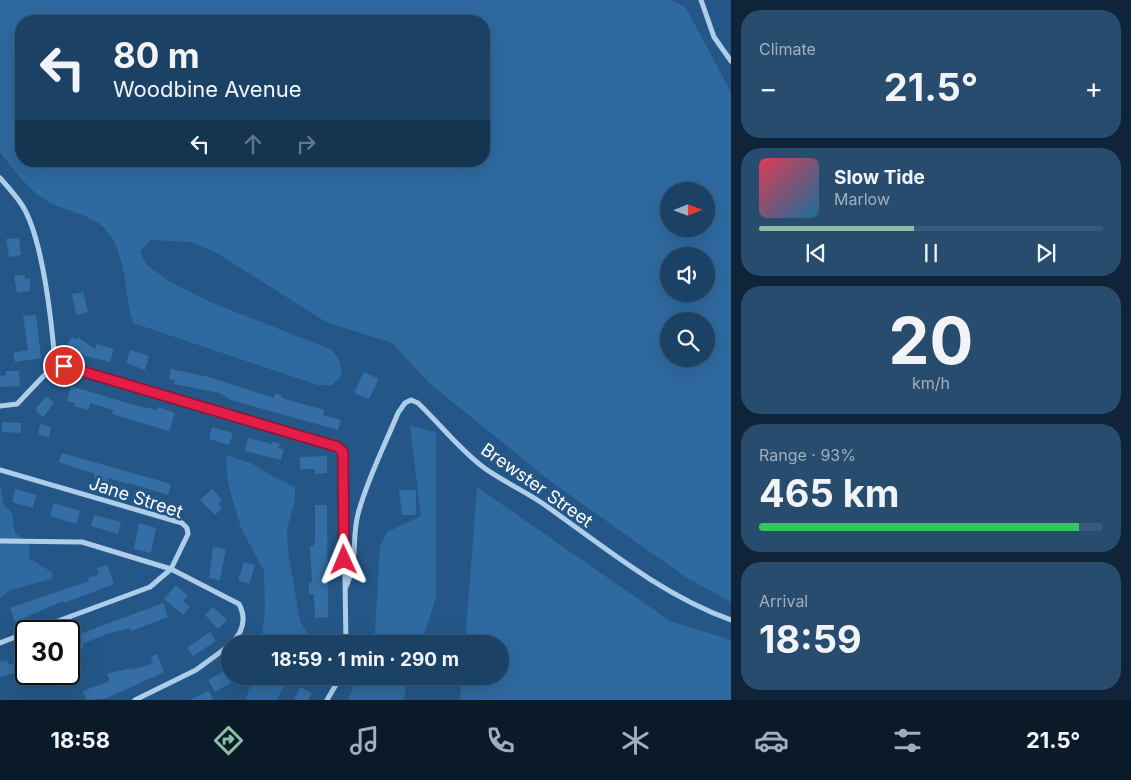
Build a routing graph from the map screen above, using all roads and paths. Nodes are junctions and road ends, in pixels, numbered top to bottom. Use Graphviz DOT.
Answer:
graph roads {
  1 [pos="701,0"];
  2 [pos="731,61"];
  3 [pos="0,178"];
  4 [pos="54,364"];
  5 [pos="0,406"];
  6 [pos="0,470"];
  7 [pos="0,541"];
  8 [pos="171,569"];
  9 [pos="345,589"];
  10 [pos="61,620"];
  11 [pos="731,620"];
  12 [pos="237,635"];
  13 [pos="346,635"];
  14 [pos="15,637"];
  15 [pos="0,643"];
  16 [pos="221,654"];
  17 [pos="336,685"];
  18 [pos="135,700"];
  19 [pos="327,700"];
  1 -- 2 [label="street"];
  3 -- 4 [label="street"];
  4 -- 5 [label="street"];
  4 -- 9 [label="street"];
  6 -- 8 [label="street, Jane Street"];
  7 -- 8 [label="street"];
  8 -- 10 [label="street, Jane Street"];
  8 -- 12 [label="street"];
  9 -- 11 [label="street, Brewster Street"];
  9 -- 13 [label="street"];
  14 -- 15 [label="street"];
  16 -- 18 [label="street"];
  17 -- 19 [label="street"];
}
